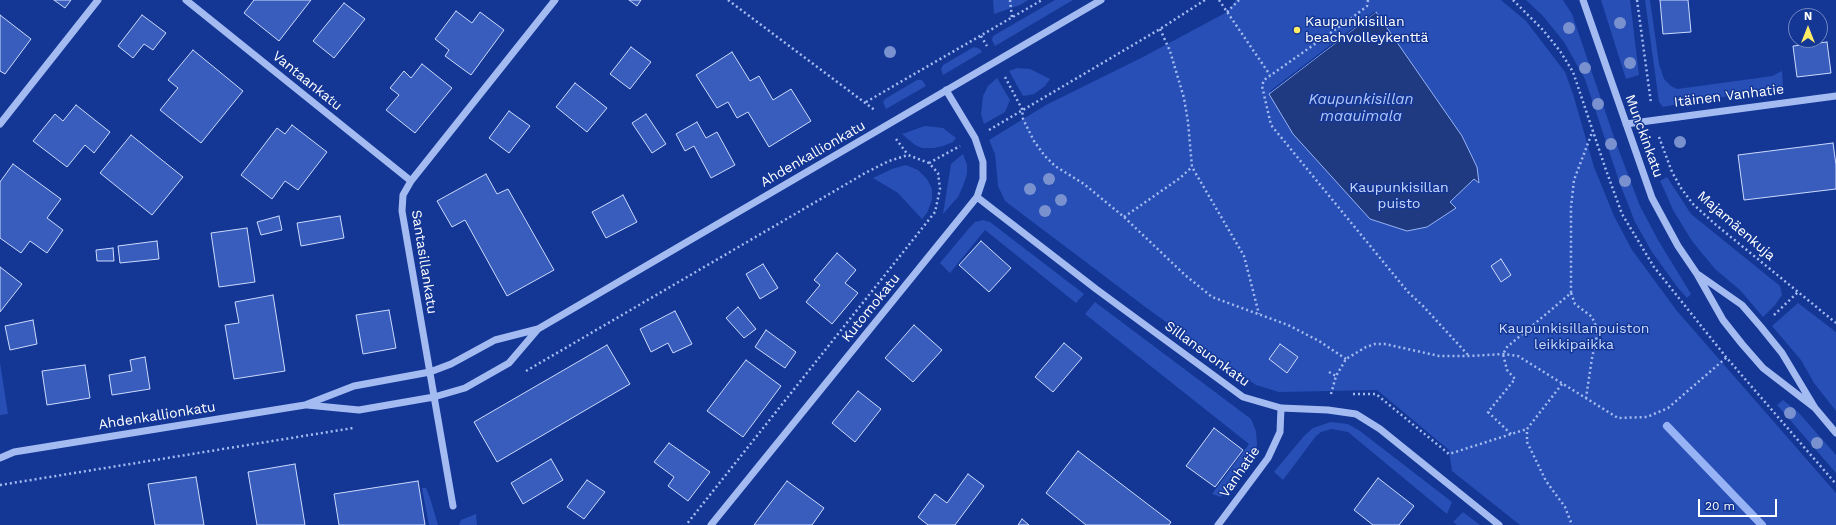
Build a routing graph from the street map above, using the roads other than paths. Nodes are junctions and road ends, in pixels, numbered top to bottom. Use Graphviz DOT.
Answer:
graph roads {
  1 [pos="98,0"];
  2 [pos="186,0"];
  3 [pos="555,0"];
  4 [pos="1101,0"];
  5 [pos="1583,0"];
  6 [pos="946,90"];
  7 [pos="1836,96"];
  8 [pos="0,124"];
  9 [pos="1626,124"];
  10 [pos="411,182"];
  11 [pos="977,197"];
  12 [pos="1697,274"];
  13 [pos="538,330"];
  14 [pos="430,372"];
  15 [pos="434,397"];
  16 [pos="305,405"];
  17 [pos="1281,408"];
  18 [pos="1815,408"];
  19 [pos="1836,433"];
  20 [pos="0,450"];
  21 [pos="14,452"];
  22 [pos="0,458"];
  23 [pos="453,506"];
  24 [pos="711,525"];
  25 [pos="1218,525"];
  26 [pos="1499,525"];
  1 -- 8 [label="street"];
  2 -- 10 [label="street, Vantaankatu"];
  3 -- 10 [label="street, Santasillankatu"];
  4 -- 6 [label="street, Ahdenkallionkatu"];
  5 -- 9 [label="street, Munckinkatu"];
  6 -- 11 [label="street, Kutomokatu"];
  6 -- 13 [label="street, Ahdenkallionkatu"];
  7 -- 9 [label="street, Itäinen Vanhatie"];
  9 -- 12 [label="street, Munckinkatu"];
  10 -- 14 [label="street, Santasillankatu"];
  11 -- 17 [label="street, Sillansuonkatu"];
  11 -- 24 [label="street, Kutomokatu"];
  12 -- 18 [label="street, Munckinkatu"];
  12 -- 18 [label="street, Munckinkatu"];
  13 -- 14 [label="street, Ahdenkallionkatu"];
  13 -- 15 [label="street, Ahdenkallionkatu"];
  14 -- 15 [label="street, Santasillankatu"];
  14 -- 16 [label="street, Ahdenkallionkatu"];
  15 -- 16 [label="street, Ahdenkallionkatu"];
  15 -- 23 [label="street, Santasillankatu"];
  16 -- 21 [label="street, Ahdenkallionkatu"];
  17 -- 25 [label="street, Vanhatie"];
  17 -- 26 [label="street, Sillansuonkatu"];
  18 -- 19 [label="street, Munckinkatu"];
  20 -- 21 [label="street, Ahdenkallionkatu"];
  21 -- 22 [label="street, Ahdenkallionkatu"];
}
